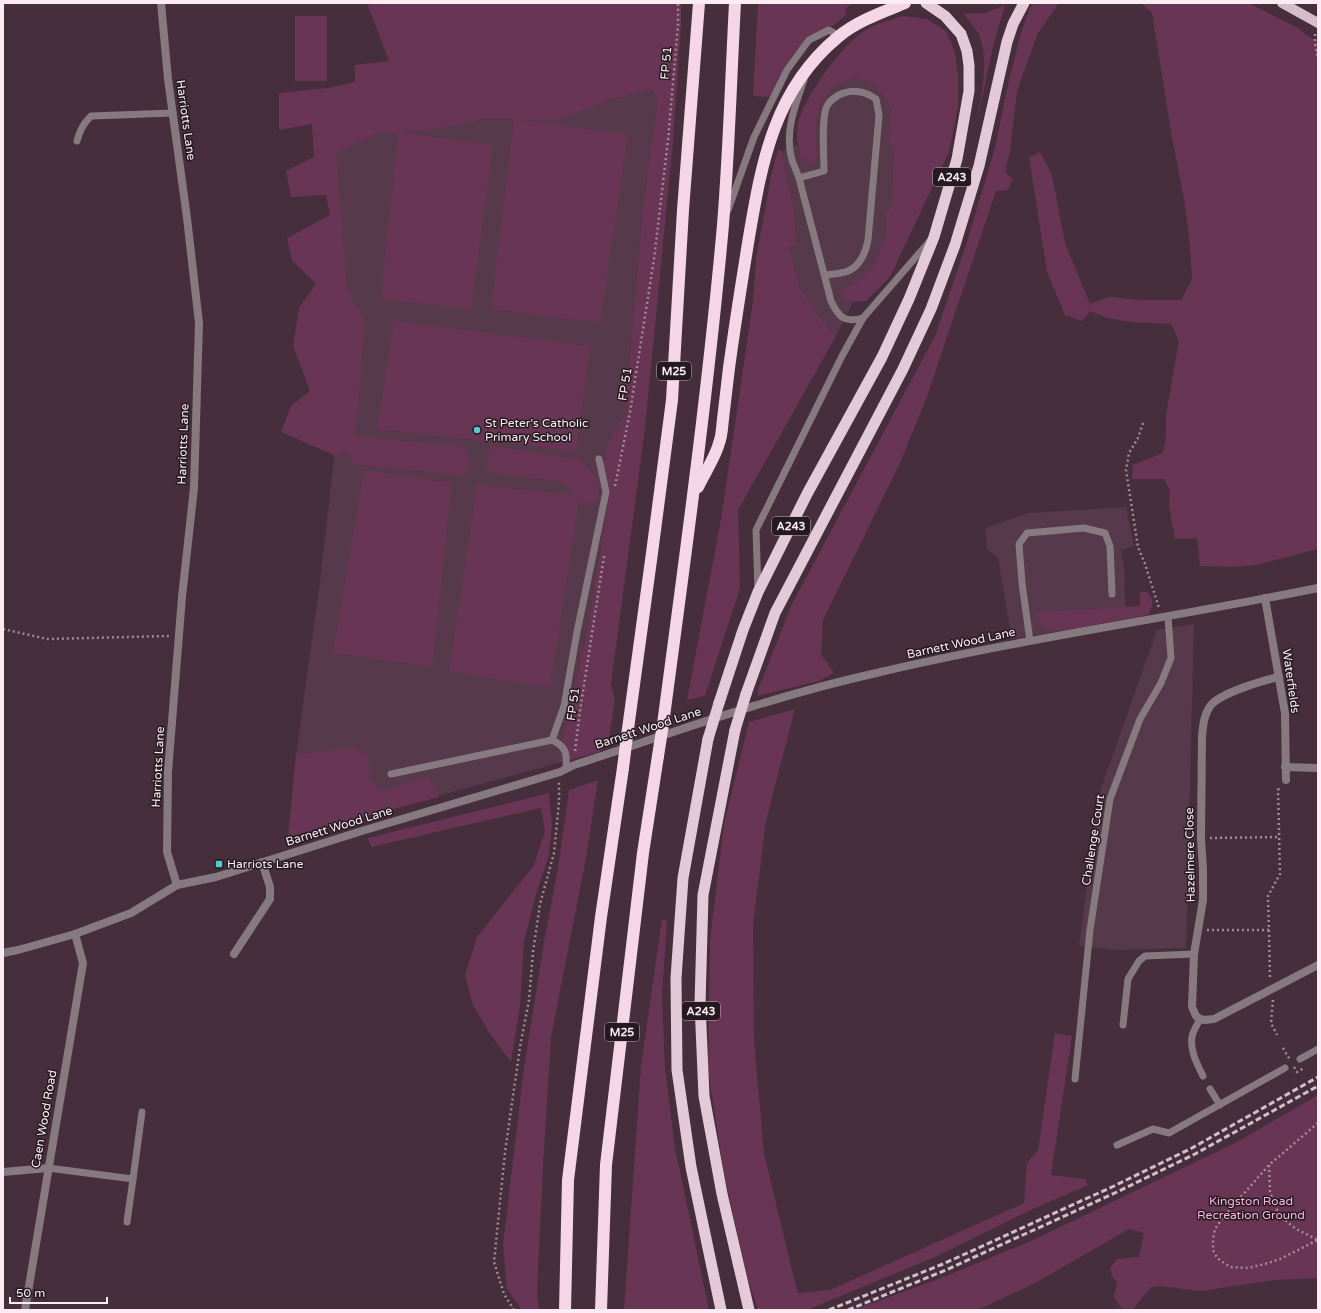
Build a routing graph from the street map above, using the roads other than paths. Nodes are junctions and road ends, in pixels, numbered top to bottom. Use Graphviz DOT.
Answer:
graph roads {
  1 [pos="161,3"];
  2 [pos="699,3"];
  3 [pos="735,3"];
  4 [pos="905,3"];
  5 [pos="926,3"];
  6 [pos="1024,3"];
  7 [pos="1282,3"];
  8 [pos="1317,23"];
  9 [pos="839,36"];
  10 [pos="809,65"];
  11 [pos="173,114"];
  12 [pos="77,141"];
  13 [pos="799,178"];
  14 [pos="723,223"];
  15 [pos="934,237"];
  16 [pos="825,275"];
  17 [pos="863,318"];
  18 [pos="599,458"];
  19 [pos="694,495"];
  20 [pos="1318,588"];
  21 [pos="758,592"];
  22 [pos="1112,594"];
  23 [pos="1265,598"];
  24 [pos="1165,617"];
  25 [pos="1030,641"];
  26 [pos="1280,677"];
  27 [pos="552,740"];
  28 [pos="570,767"];
  29 [pos="1286,768"];
  30 [pos="1318,768"];
  31 [pos="391,774"];
  32 [pos="1286,780"];
  33 [pos="262,862"];
  34 [pos="177,885"];
  35 [pos="75,934"];
  36 [pos="3,953"];
  37 [pos="234,954"];
  38 [pos="1194,954"];
  39 [pos="1318,965"];
  40 [pos="1200,1019"];
  41 [pos="1123,1025"];
  42 [pos="1318,1049"];
  43 [pos="1300,1059"];
  44 [pos="1285,1068"];
  45 [pos="1203,1076"];
  46 [pos="1074,1079"];
  47 [pos="1210,1089"];
  48 [pos="1220,1105"];
  49 [pos="142,1112"];
  50 [pos="1118,1145"];
  51 [pos="48,1168"];
  52 [pos="3,1172"];
  53 [pos="133,1179"];
  54 [pos="127,1222"];
  55 [pos="25,1310"];
  56 [pos="565,1310"];
  57 [pos="601,1310"];
  58 [pos="721,1310"];
  59 [pos="749,1310"];
  1 -- 11 [label="street, Harriotts Lane"];
  2 -- 56 [label="highway, M25, bridge"];
  3 -- 14 [label="highway, M25"];
  4 -- 9 [label="highway, M25"];
  5 -- 15 [label="highway, A243"];
  6 -- 59 [label="highway, A243, bridge"];
  7 -- 8 [label="main road"];
  9 -- 10 [label="highway, M25"];
  9 -- 14 [label="lane"];
  10 -- 13 [label="lane"];
  10 -- 19 [label="highway, M25"];
  11 -- 12 [label="lane"];
  11 -- 34 [label="street, Harriotts Lane"];
  13 -- 16 [label="lane"];
  13 -- 16 [label="lane"];
  14 -- 19 [label="highway, M25"];
  15 -- 17 [label="lane"];
  15 -- 21 [label="highway, A243"];
  16 -- 17 [label="lane"];
  17 -- 21 [label="lane"];
  18 -- 27 [label="lane"];
  19 -- 57 [label="highway, M25, bridge"];
  20 -- 23 [label="street, Barnett Wood Lane"];
  21 -- 58 [label="highway, A243, bridge"];
  22 -- 25 [label="lane"];
  23 -- 24 [label="street, Barnett Wood Lane"];
  23 -- 26 [label="street, Waterfields"];
  24 -- 25 [label="street, Barnett Wood Lane"];
  24 -- 46 [label="lane, Challenge Court"];
  25 -- 28 [label="street, Barnett Wood Lane"];
  26 -- 29 [label="street, Waterfields"];
  26 -- 38 [label="street, Hazelmere Close"];
  27 -- 28 [label="lane"];
  27 -- 31 [label="lane"];
  28 -- 33 [label="street, Barnett Wood Lane"];
  29 -- 30 [label="street"];
  29 -- 32 [label="street, Waterfields"];
  33 -- 34 [label="street, Barnett Wood Lane"];
  33 -- 37 [label="street"];
  34 -- 35 [label="street, Barnett Wood Lane"];
  35 -- 36 [label="street, Barnett Wood Lane"];
  35 -- 51 [label="street, Caen Wood Road"];
  38 -- 40 [label="street, Hazelmere Close"];
  38 -- 41 [label="lane"];
  39 -- 40 [label="street"];
  40 -- 45 [label="lane"];
  42 -- 43 [label="lane"];
  44 -- 48 [label="lane"];
  47 -- 48 [label="lane"];
  48 -- 50 [label="lane"];
  49 -- 53 [label="lane"];
  51 -- 52 [label="street"];
  51 -- 53 [label="lane"];
  51 -- 55 [label="street, Caen Wood Road"];
  53 -- 54 [label="lane"];
}
